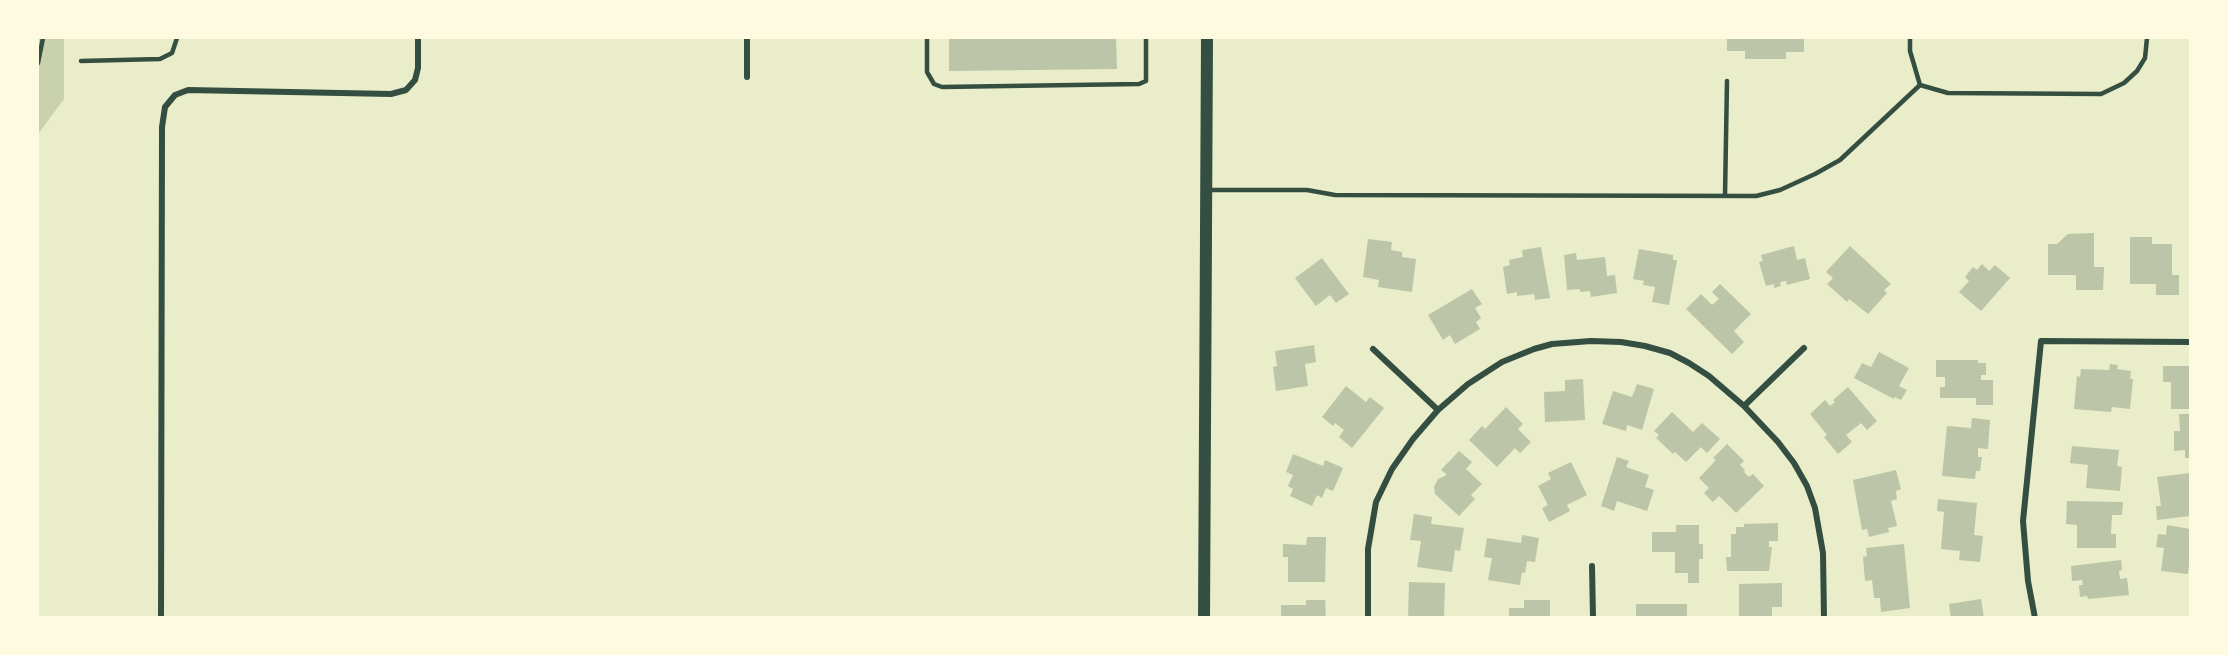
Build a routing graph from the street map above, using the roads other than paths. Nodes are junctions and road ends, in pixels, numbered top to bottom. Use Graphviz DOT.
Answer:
graph roads {
  1 [pos="43,38"];
  2 [pos="177,38"];
  3 [pos="418,38"];
  4 [pos="747,38"];
  5 [pos="927,38"];
  6 [pos="1146,38"];
  7 [pos="1207,38"];
  8 [pos="1910,38"];
  9 [pos="2147,38"];
  10 [pos="81,61"];
  11 [pos="38,63"];
  12 [pos="747,77"];
  13 [pos="1727,81"];
  14 [pos="1920,86"];
  15 [pos="1207,190"];
  16 [pos="1725,196"];
  17 [pos="2190,342"];
  18 [pos="1373,348"];
  19 [pos="1804,348"];
  20 [pos="1744,406"];
  21 [pos="1438,410"];
  22 [pos="1592,566"];
  23 [pos="161,618"];
  24 [pos="1204,618"];
  25 [pos="1368,618"];
  26 [pos="1593,618"];
  27 [pos="1824,618"];
  28 [pos="2036,618"];
  1 -- 11 [label="lane"];
  2 -- 10 [label="lane"];
  3 -- 23 [label="street"];
  4 -- 12 [label="street"];
  5 -- 6 [label="lane"];
  7 -- 15 [label="main road"];
  8 -- 14 [label="lane"];
  9 -- 14 [label="lane"];
  13 -- 16 [label="lane"];
  14 -- 16 [label="lane"];
  15 -- 16 [label="lane"];
  15 -- 24 [label="main road"];
  17 -- 28 [label="street"];
  18 -- 21 [label="street"];
  19 -- 20 [label="street"];
  20 -- 21 [label="street"];
  20 -- 27 [label="street"];
  21 -- 25 [label="street"];
  22 -- 26 [label="street"];
}
